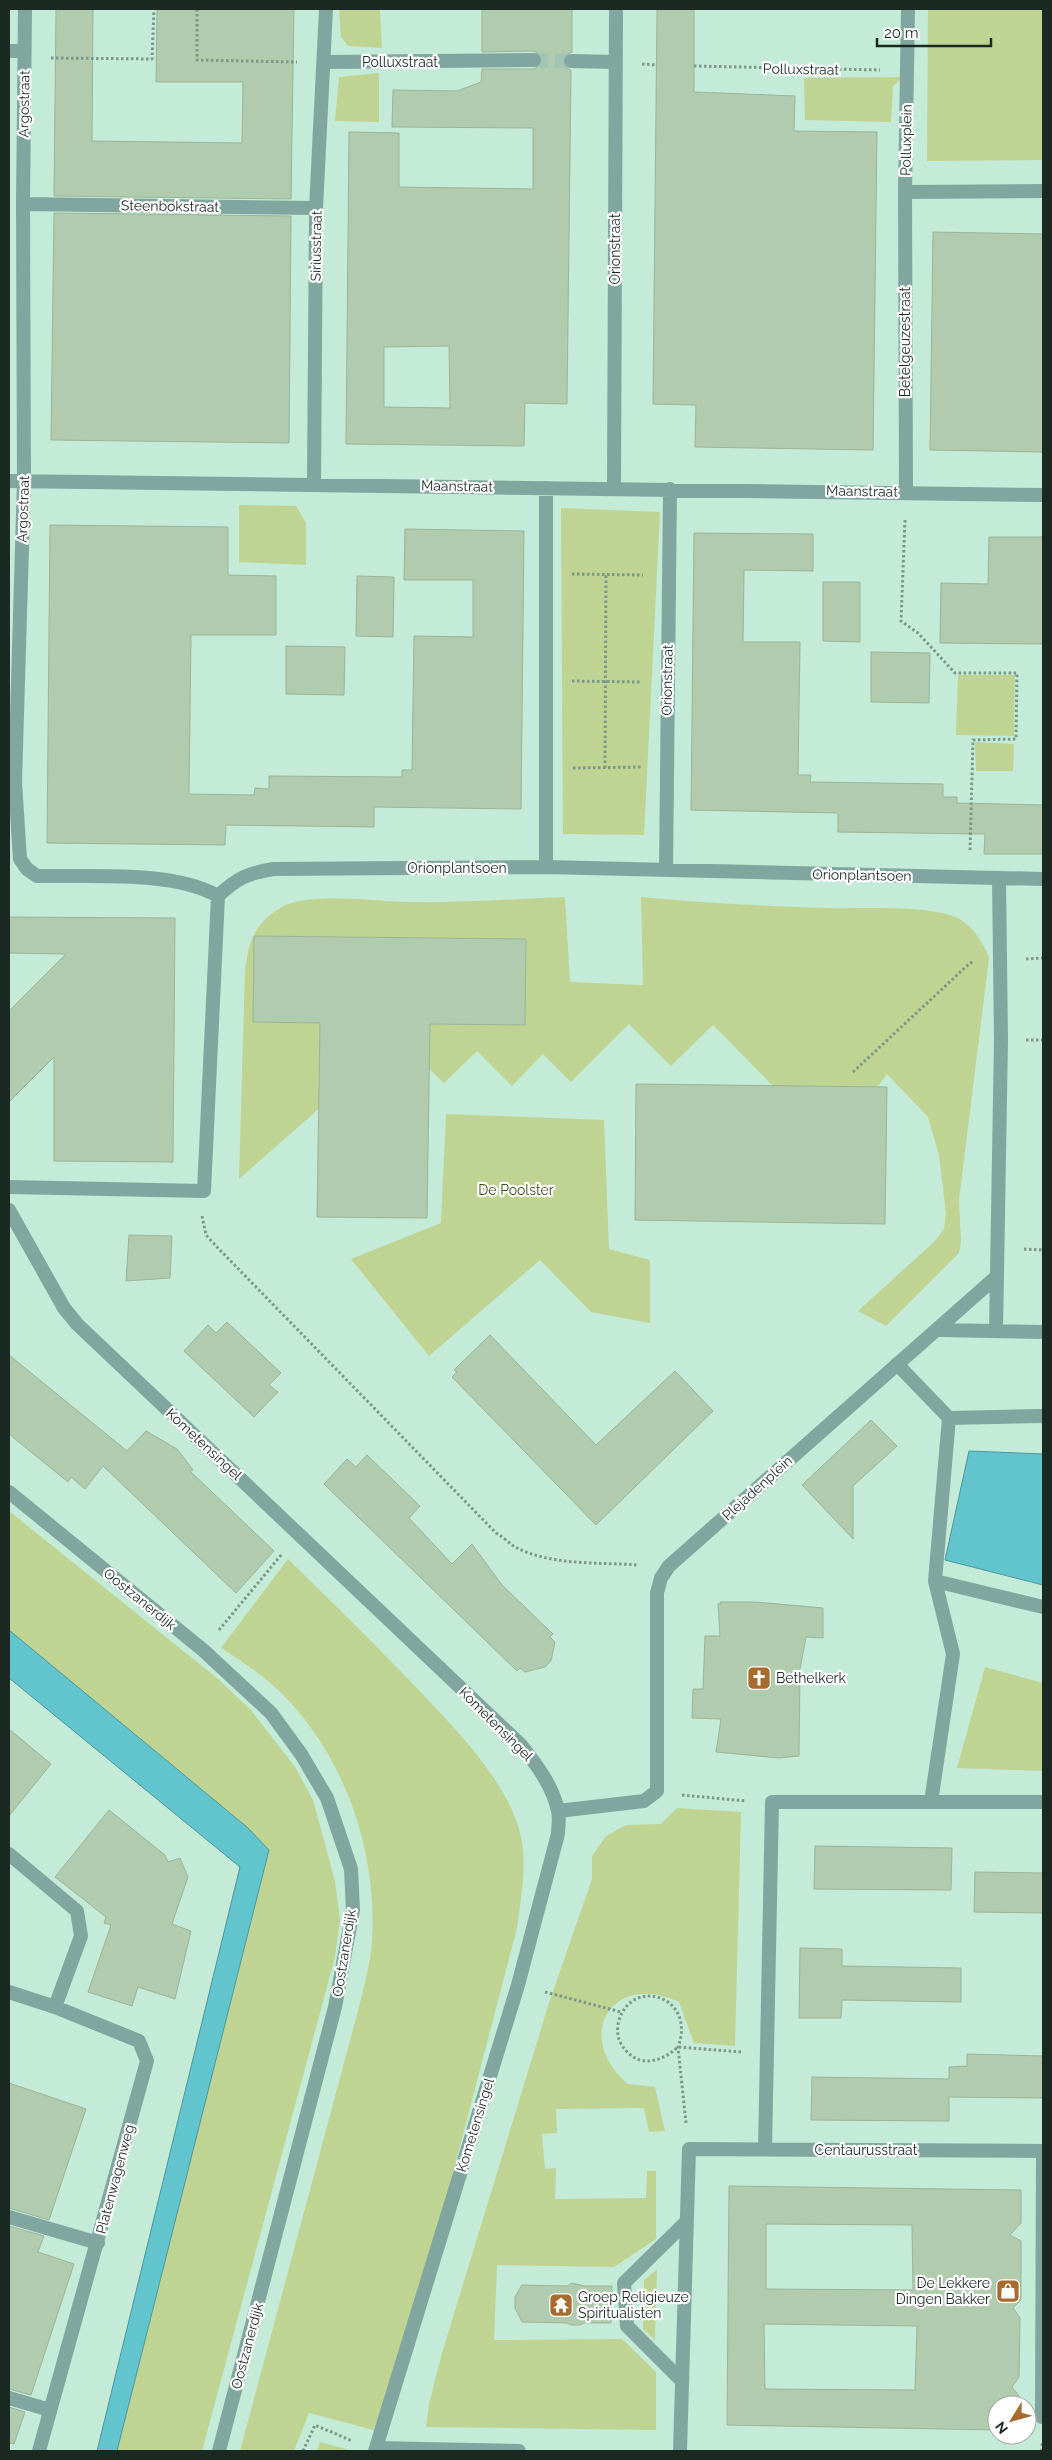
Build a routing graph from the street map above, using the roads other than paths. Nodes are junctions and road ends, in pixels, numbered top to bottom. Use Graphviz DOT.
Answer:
graph roads {
  1 [pos="25,9"];
  2 [pos="326,9"];
  3 [pos="616,9"];
  4 [pos="908,9"];
  5 [pos="9,51"];
  6 [pos="24,54"];
  7 [pos="534,60"];
  8 [pos="325,62"];
  9 [pos="571,62"];
  10 [pos="616,62"];
  11 [pos="1043,191"];
  12 [pos="905,192"];
  13 [pos="23,204"];
  14 [pos="316,208"];
  15 [pos="9,481"];
  16 [pos="24,481"];
  17 [pos="314,484"];
  18 [pos="546,488"];
  19 [pos="614,488"];
  20 [pos="670,489"];
  21 [pos="906,492"];
  22 [pos="1043,494"];
  23 [pos="546,867"];
  24 [pos="666,870"];
  25 [pos="999,878"];
  26 [pos="1043,879"];
  27 [pos="218,896"];
  28 [pos="9,1187"];
  29 [pos="9,1210"];
  30 [pos="995,1278"];
  31 [pos="939,1330"];
  32 [pos="996,1331"];
  33 [pos="1043,1332"];
  34 [pos="897,1364"];
  35 [pos="1043,1416"];
  36 [pos="949,1418"];
  37 [pos="9,1492"];
  38 [pos="935,1581"];
  39 [pos="1043,1608"];
  40 [pos="931,1802"];
  41 [pos="1043,1802"];
  42 [pos="558,1811"];
  43 [pos="9,1854"];
  44 [pos="9,1992"];
  45 [pos="55,2007"];
  46 [pos="765,2149"];
  47 [pos="1043,2151"];
  48 [pos="9,2217"];
  49 [pos="685,2223"];
  50 [pos="98,2243"];
  51 [pos="681,2380"];
  52 [pos="9,2398"];
  53 [pos="50,2410"];
  54 [pos="1042,2417"];
  55 [pos="376,2450"];
  56 [pos="39,2451"];
  57 [pos="219,2451"];
  58 [pos="519,2451"];
  59 [pos="680,2451"];
  1 -- 6 [label="street, Argostraat"];
  2 -- 8 [label="street, Siriusstraat"];
  3 -- 10 [label="street, Orionstraat"];
  4 -- 12 [label="street, Polluxplein"];
  5 -- 6 [label="street"];
  6 -- 13 [label="street, Argostraat"];
  7 -- 8 [label="street, Polluxstraat"];
  8 -- 14 [label="street, Siriusstraat"];
  9 -- 10 [label="street"];
  10 -- 19 [label="street, Orionstraat"];
  11 -- 12 [label="street, Polluxplein"];
  12 -- 21 [label="street, Betelgeuzestraat"];
  13 -- 14 [label="street, Steenbokstraat"];
  13 -- 16 [label="street, Argostraat"];
  14 -- 17 [label="street, Siriusstraat"];
  15 -- 16 [label="street, Maanstraat"];
  16 -- 17 [label="street, Maanstraat"];
  16 -- 27 [label="street, Argostraat"];
  17 -- 18 [label="street, Maanstraat"];
  18 -- 19 [label="street, Maanstraat"];
  18 -- 23 [label="street"];
  19 -- 20 [label="street, Maanstraat"];
  20 -- 21 [label="street, Maanstraat"];
  20 -- 24 [label="street, Orionstraat"];
  21 -- 22 [label="street, Maanstraat"];
  23 -- 24 [label="street, Orionplantsoen"];
  23 -- 27 [label="street, Orionplantsoen"];
  24 -- 25 [label="street, Orionplantsoen"];
  25 -- 26 [label="street, Orionplantsoen"];
  25 -- 30 [label="street"];
  27 -- 28 [label="street"];
  29 -- 42 [label="street, Kometensingel"];
  30 -- 31 [label="street"];
  30 -- 32 [label="street"];
  31 -- 32 [label="street"];
  31 -- 34 [label="street, Plejadenplein"];
  32 -- 33 [label="street"];
  34 -- 36 [label="street"];
  34 -- 42 [label="street, Plejadenplein"];
  35 -- 36 [label="street"];
  36 -- 38 [label="street"];
  37 -- 57 [label="street, Oostzanerdijk"];
  38 -- 39 [label="street"];
  38 -- 40 [label="street"];
  40 -- 41 [label="street"];
  40 -- 46 [label="street"];
  42 -- 55 [label="street, Kometensingel"];
  43 -- 45 [label="street"];
  44 -- 45 [label="street, Platenwagenweg"];
  45 -- 50 [label="street, Platenwagenweg"];
  46 -- 47 [label="street, Centaurusstraat"];
  46 -- 49 [label="street, Centaurusstraat"];
  47 -- 54 [label="street"];
  48 -- 50 [label="street"];
  49 -- 51 [label="street"];
  49 -- 51 [label="street"];
  50 -- 53 [label="street, Platenwagenweg"];
  51 -- 59 [label="street"];
  52 -- 53 [label="street"];
  53 -- 56 [label="street, Platenwagenweg"];
  55 -- 58 [label="street"];
}
